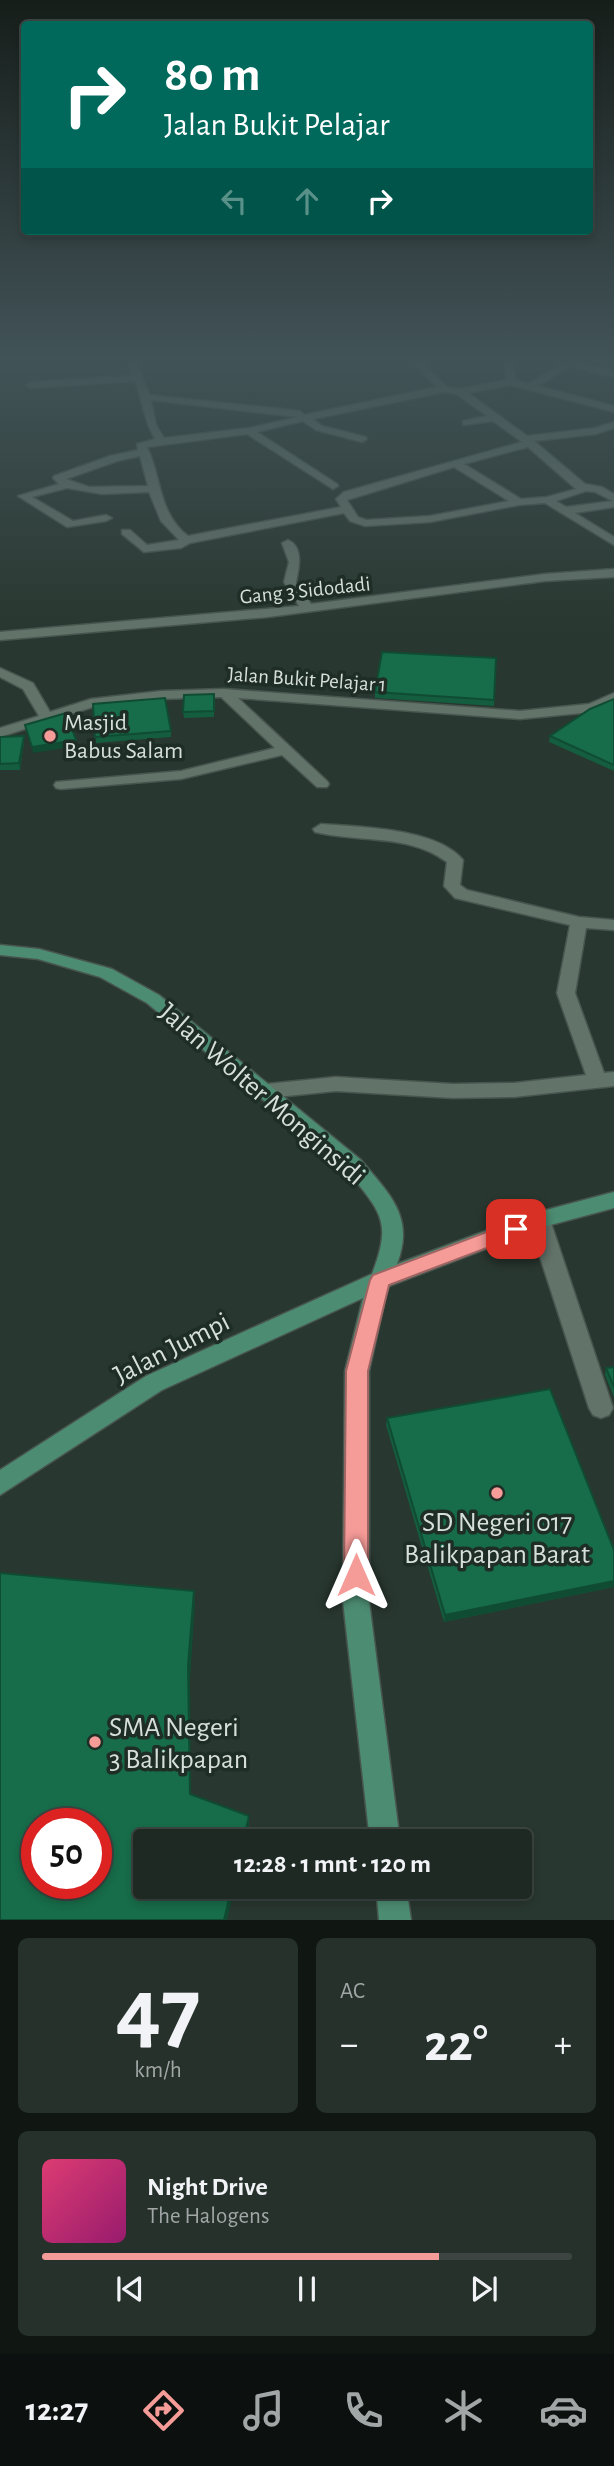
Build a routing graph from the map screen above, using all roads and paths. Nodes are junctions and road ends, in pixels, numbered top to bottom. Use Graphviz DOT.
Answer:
graph roads {
  1 [pos="144,453"];
  2 [pos="281,453"];
  3 [pos="490,453"];
  4 [pos="542,453"];
  5 [pos="455,463"];
  6 [pos="66,485"];
  7 [pos="333,486"];
  8 [pos="582,487"];
  9 [pos="153,489"];
  10 [pos="614,498"];
  11 [pos="547,500"];
  12 [pos="519,502"];
  13 [pos="614,504"];
  14 [pos="347,509"];
  15 [pos="562,511"];
  16 [pos="106,518"];
  17 [pos="127,532"];
  18 [pos="186,540"];
  19 [pos="614,542"];
  20 [pos="288,543"];
  21 [pos="614,573"];
  22 [pos="306,607"];
  23 [pos="0,636"];
  24 [pos="0,672"];
  25 [pos="224,693"];
  26 [pos="614,697"];
  27 [pos="46,716"];
  28 [pos="0,733"];
  29 [pos="284,750"];
  30 [pos="322,784"];
  31 [pos="61,785"];
  32 [pos="321,829"];
  33 [pos="579,922"];
  34 [pos="614,925"];
  35 [pos="0,950"];
  36 [pos="606,1081"];
  37 [pos="267,1091"];
  38 [pos="614,1200"];
  39 [pos="539,1220"];
  40 [pos="380,1280"];
  41 [pos="601,1408"];
  42 [pos="0,1484"];
  43 [pos="384,1829"];
  44 [pos="393,1899"];
  45 [pos="395,1920"];
  1 -- 6 [label="street"];
  1 -- 9 [label="street"];
  2 -- 7 [label="street"];
  3 -- 5 [label="street"];
  4 -- 8 [label="street"];
  5 -- 12 [label="street"];
  5 -- 14 [label="street"];
  6 -- 9 [label="street"];
  6 -- 16 [label="street"];
  8 -- 10 [label="street"];
  8 -- 11 [label="street"];
  9 -- 18 [label="street"];
  11 -- 12 [label="street"];
  11 -- 15 [label="street"];
  12 -- 14 [label="street"];
  13 -- 15 [label="street"];
  14 -- 18 [label="street"];
  15 -- 19 [label="street"];
  17 -- 18 [label="street"];
  20 -- 22 [label="street"];
  21 -- 22 [label="street, Gang 3 Sidodadi"];
  22 -- 23 [label="street, Gang 3 Sidodadi"];
  24 -- 27 [label="street"];
  25 -- 26 [label="street, Jalan Bukit Pelajar 1"];
  25 -- 27 [label="street, Jalan Bukit Pelajar 1"];
  25 -- 29 [label="street"];
  27 -- 28 [label="street, Jalan Bukit Pelajar 1"];
  29 -- 30 [label="street"];
  29 -- 31 [label="street"];
  32 -- 33 [label="street"];
  33 -- 34 [label="street"];
  33 -- 36 [label="street"];
  35 -- 37 [label="main road, Jalan Wolter Monginsidi"];
  36 -- 37 [label="street"];
  37 -- 40 [label="main road, Jalan Wolter Monginsidi"];
  38 -- 39 [label="main road, Jalan Jumpi"];
  39 -- 40 [label="main road, Jalan Jumpi"];
  39 -- 41 [label="street"];
  40 -- 42 [label="main road, Jalan Jumpi"];
  40 -- 43 [label="main road, Jalan Wolter Monginsidi"];
  44 -- 45 [label="main road"];
}
